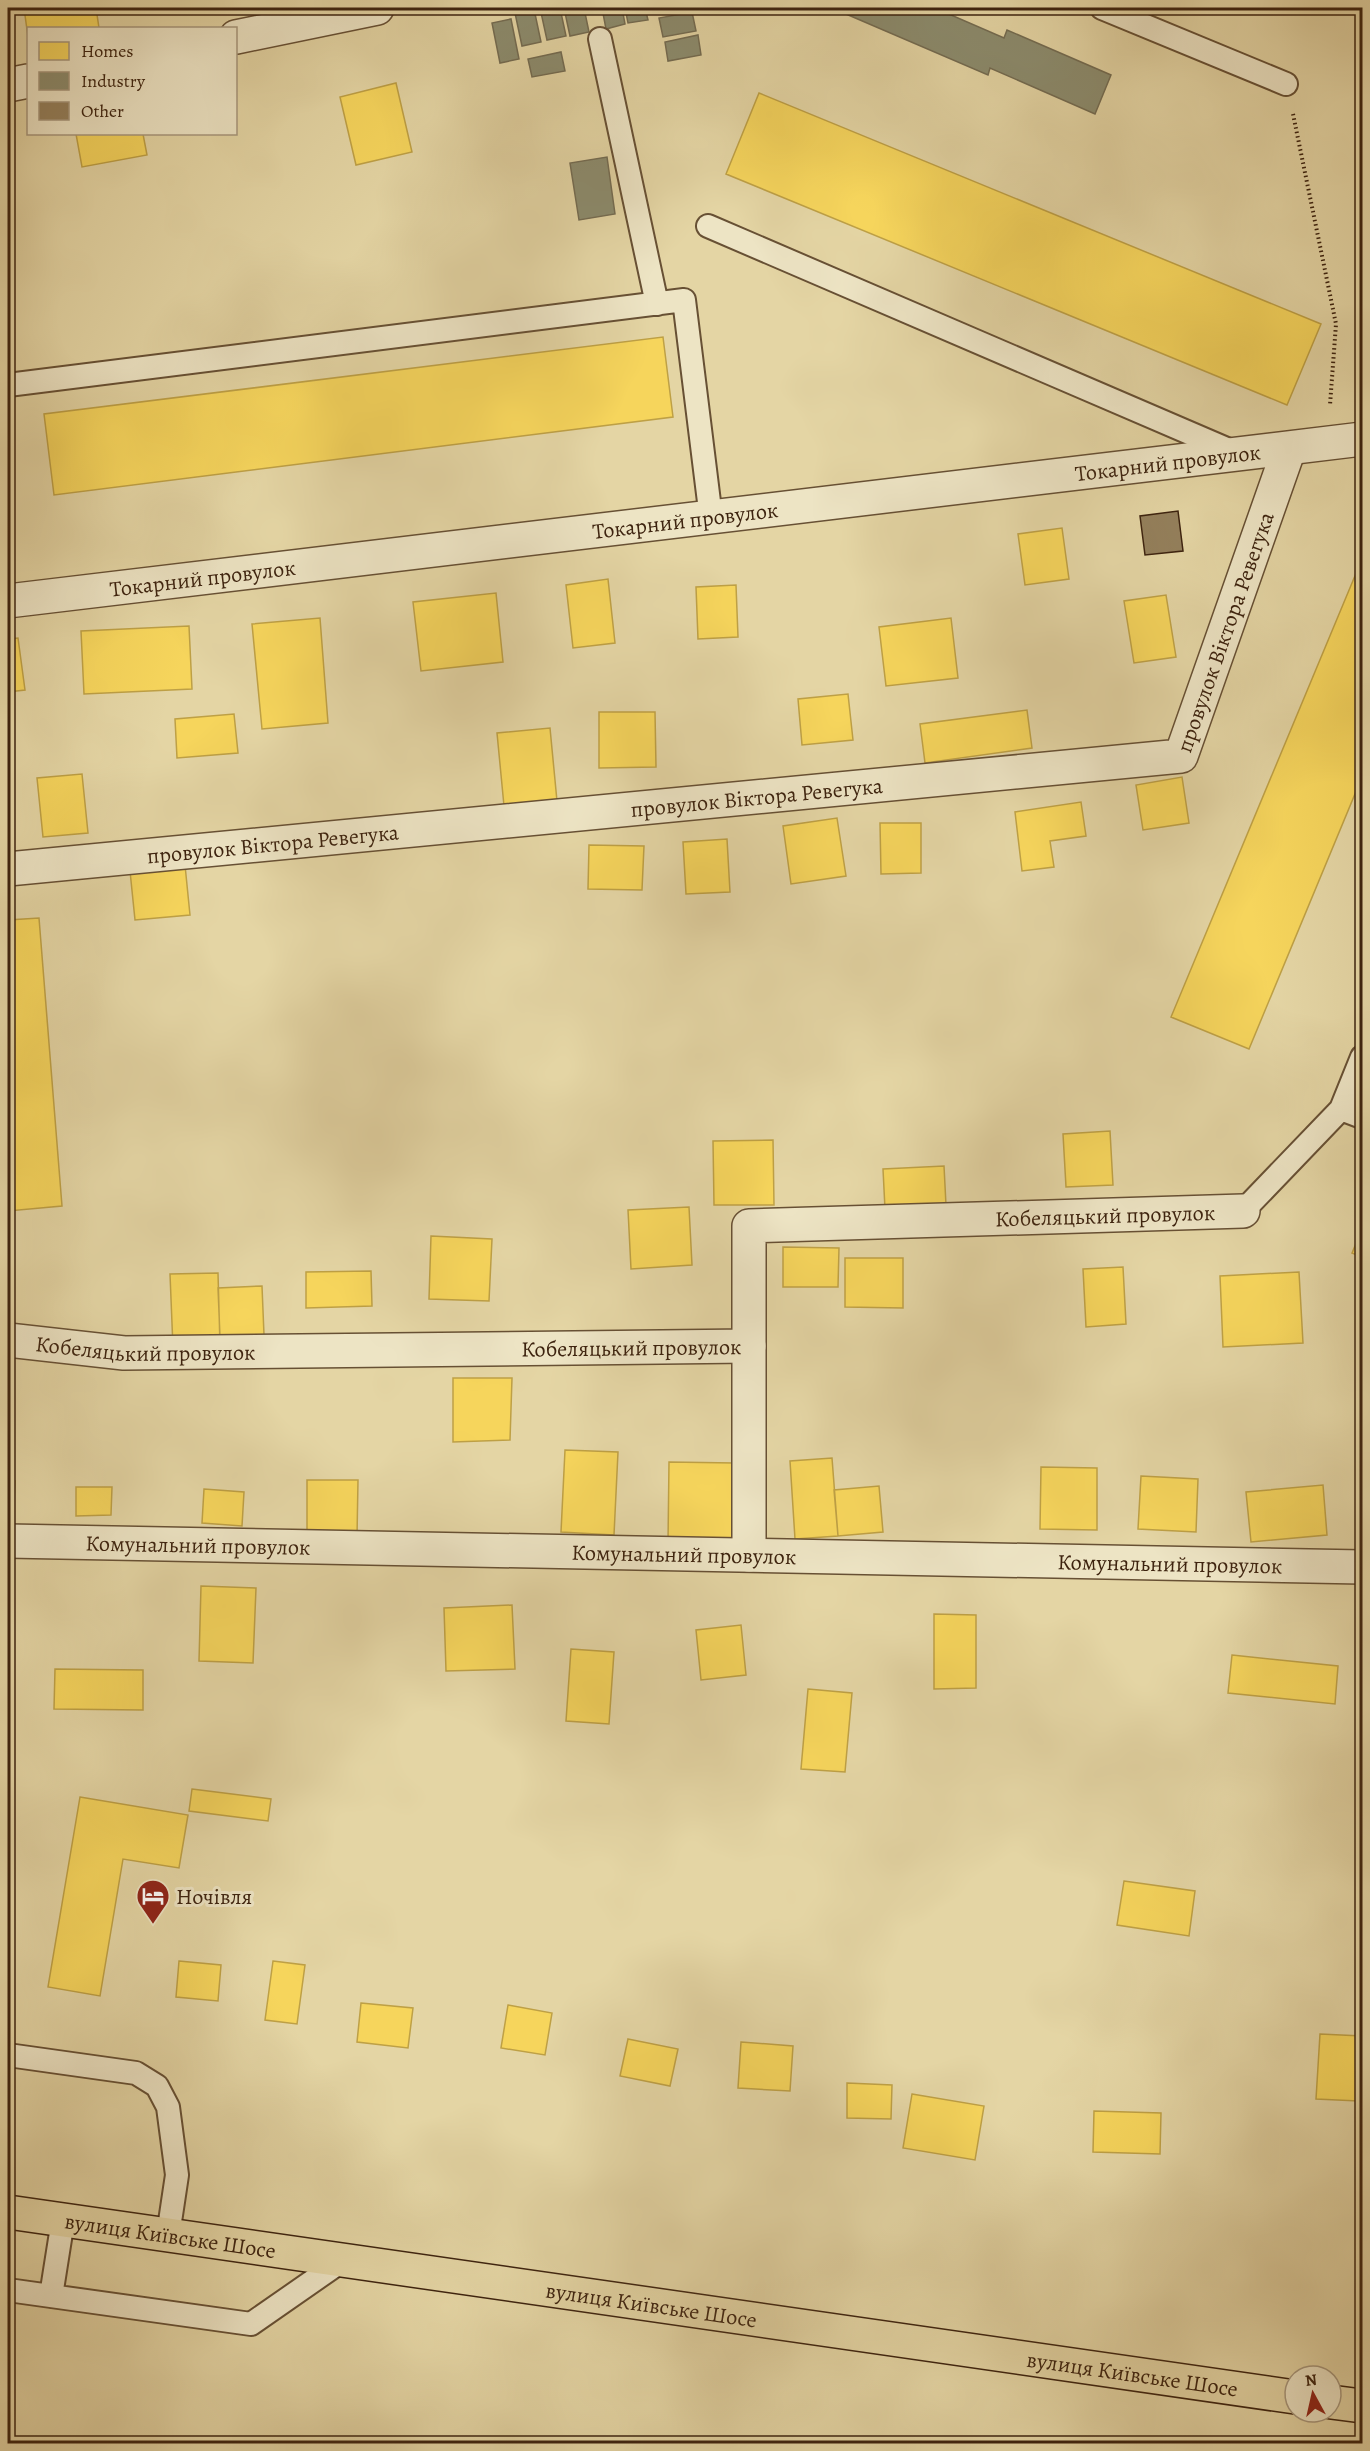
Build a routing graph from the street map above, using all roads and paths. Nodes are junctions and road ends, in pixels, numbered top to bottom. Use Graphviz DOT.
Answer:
graph roads {
  1 [pos="377,8"];
  2 [pos="1102,8"];
  3 [pos="237,37"];
  4 [pos="600,39"];
  5 [pos="27,81"];
  6 [pos="1286,84"];
  7 [pos="8,85"];
  8 [pos="708,226"];
  9 [pos="657,304"];
  10 [pos="8,385"];
  11 [pos="1362,440"];
  12 [pos="1326,444"];
  13 [pos="1289,449"];
  14 [pos="1240,455"];
  15 [pos="711,518"];
  16 [pos="8,601"];
  17 [pos="8,869"];
  18 [pos="1362,1057"];
  19 [pos="1341,1109"];
  20 [pos="1362,1117"];
  21 [pos="1243,1210"];
  22 [pos="8,1340"];
  23 [pos="749,1346"];
  24 [pos="8,1541"];
  25 [pos="749,1555"];
  26 [pos="1362,1567"];
  27 [pos="8,2055"];
  28 [pos="8,2212"];
  29 [pos="63,2220"];
  30 [pos="168,2235"];
  31 [pos="343,2260"];
  32 [pos="8,2290"];
  33 [pos="51,2296"];
  34 [pos="1283,2395"];
  35 [pos="1343,2404"];
  36 [pos="1362,2406"];
  1 -- 3 [label="street"];
  2 -- 6 [label="lane"];
  4 -- 9 [label="lane"];
  5 -- 7 [label="street"];
  6 -- 12 [label="path"];
  8 -- 14 [label="lane"];
  9 -- 10 [label="lane"];
  9 -- 15 [label="lane"];
  11 -- 12 [label="street, Токарний провулок"];
  12 -- 13 [label="street, Токарний провулок"];
  13 -- 14 [label="street, Токарний провулок"];
  13 -- 17 [label="street, провулок Віктора Ревегука"];
  14 -- 15 [label="street, Токарний провулок"];
  15 -- 16 [label="street, Токарний провулок"];
  18 -- 19 [label="lane"];
  19 -- 20 [label="lane"];
  19 -- 21 [label="lane"];
  21 -- 23 [label="street, Кобеляцький провулок"];
  22 -- 23 [label="street, Кобеляцький провулок"];
  23 -- 25 [label="street"];
  24 -- 25 [label="street, Комунальний провулок"];
  25 -- 26 [label="street, Комунальний провулок"];
  27 -- 30 [label="lane"];
  28 -- 29 [label="highway, вулиця Київське Шосе"];
  29 -- 30 [label="highway, вулиця Київське Шосе"];
  29 -- 33 [label="lane"];
  30 -- 31 [label="highway, вулиця Київське Шосе"];
  31 -- 33 [label="lane"];
  31 -- 34 [label="highway, вулиця Київське Шосе"];
  32 -- 33 [label="lane"];
  35 -- 36 [label="highway"];
}
